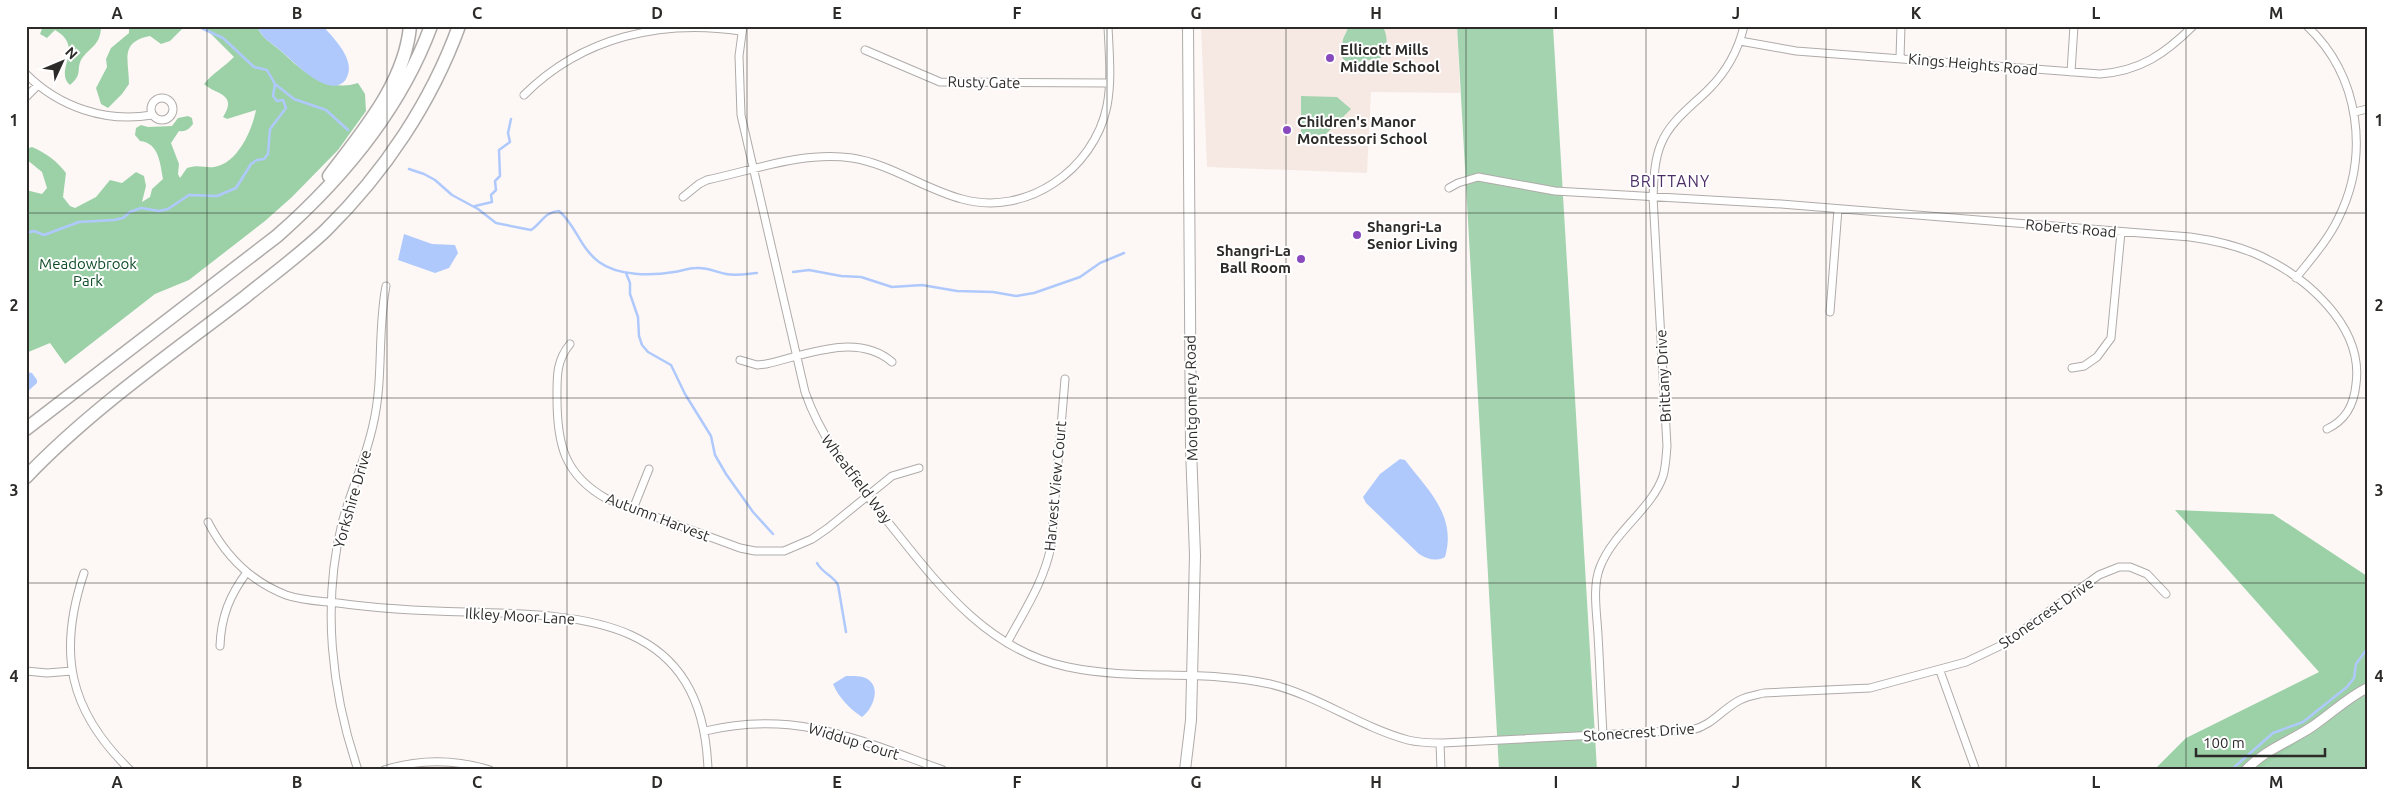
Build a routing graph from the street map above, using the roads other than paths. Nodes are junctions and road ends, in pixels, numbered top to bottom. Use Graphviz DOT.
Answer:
graph roads {
  1 [pos="410,26"];
  2 [pos="431,26"];
  3 [pos="459,26"];
  4 [pos="466,26"];
  5 [pos="1108,26"];
  6 [pos="1188,26"];
  7 [pos="1744,26"];
  8 [pos="1902,26"];
  9 [pos="2074,26"];
  10 [pos="2193,26"];
  11 [pos="2308,26"];
  12 [pos="742,28"];
  13 [pos="1740,41"];
  14 [pos="865,50"];
  15 [pos="1900,58"];
  16 [pos="441,69"];
  17 [pos="2072,72"];
  18 [pos="26,74"];
  19 [pos="1109,84"];
  20 [pos="38,85"];
  21 [pos="524,95"];
  22 [pos="26,97"];
  23 [pos="2367,109"];
  24 [pos="2355,112"];
  25 [pos="152,114"];
  26 [pos="753,170"];
  27 [pos="1449,188"];
  28 [pos="683,197"];
  29 [pos="1653,197"];
  30 [pos="1838,209"];
  31 [pos="2122,232"];
  32 [pos="2296,278"];
  33 [pos="386,286"];
  34 [pos="199,296"];
  35 [pos="1830,312"];
  36 [pos="570,344"];
  37 [pos="796,357"];
  38 [pos="740,360"];
  39 [pos="892,362"];
  40 [pos="2072,368"];
  41 [pos="1065,379"];
  42 [pos="26,429"];
  43 [pos="2326,429"];
  44 [pos="919,468"];
  45 [pos="649,469"];
  46 [pos="26,477"];
  47 [pos="868,496"];
  48 [pos="633,509"];
  49 [pos="208,522"];
  50 [pos="247,572"];
  51 [pos="84,574"];
  52 [pos="2166,594"];
  53 [pos="333,603"];
  54 [pos="1007,643"];
  55 [pos="220,646"];
  56 [pos="26,671"];
  57 [pos="72,671"];
  58 [pos="1940,671"];
  59 [pos="1193,677"];
  60 [pos="2367,688"];
  61 [pos="704,731"];
  62 [pos="1603,734"];
  63 [pos="1440,743"];
  64 [pos="1975,768"];
  65 [pos="130,770"];
  66 [pos="358,770"];
  67 [pos="384,770"];
  68 [pos="490,770"];
  69 [pos="708,770"];
  70 [pos="942,770"];
  71 [pos="1186,770"];
  72 [pos="1441,770"];
  73 [pos="2246,770"];
  1 -- 34 [label="highway"];
  2 -- 34 [label="highway"];
  3 -- 16 [label="highway"];
  4 -- 16 [label="highway"];
  5 -- 19 [label="street"];
  6 -- 59 [label="main road, Montgomery Road"];
  7 -- 13 [label="street, Brittany Drive"];
  8 -- 15 [label="street"];
  9 -- 17 [label="street"];
  10 -- 17 [label="street, Kings Heights Road"];
  11 -- 24 [label="street"];
  12 -- 21 [label="street"];
  12 -- 26 [label="street, Wheatfield Way"];
  13 -- 15 [label="street, Kings Heights Road"];
  13 -- 29 [label="street, Brittany Drive"];
  14 -- 19 [label="street, Rusty Gate"];
  15 -- 17 [label="street, Kings Heights Road"];
  16 -- 46 [label="highway"];
  18 -- 20 [label="street"];
  19 -- 26 [label="street"];
  20 -- 22 [label="street"];
  20 -- 25 [label="street"];
  23 -- 24 [label="street"];
  24 -- 32 [label="street"];
  26 -- 28 [label="street"];
  26 -- 37 [label="street, Wheatfield Way"];
  27 -- 29 [label="street, Roberts Road"];
  29 -- 30 [label="street, Roberts Road"];
  29 -- 62 [label="street, Brittany Drive"];
  30 -- 31 [label="street, Roberts Road"];
  30 -- 35 [label="street"];
  31 -- 32 [label="street, Roberts Road"];
  31 -- 40 [label="street"];
  32 -- 43 [label="street, Roberts Road"];
  33 -- 53 [label="street, Yorkshire Drive"];
  34 -- 42 [label="highway"];
  36 -- 48 [label="street, Autumn Harvest"];
  37 -- 38 [label="street"];
  37 -- 39 [label="street"];
  37 -- 47 [label="street, Wheatfield Way"];
  41 -- 54 [label="street, Harvest View Court"];
  44 -- 47 [label="street, Autumn Harvest"];
  45 -- 48 [label="street"];
  47 -- 48 [label="street, Autumn Harvest"];
  47 -- 54 [label="street, Wheatfield Way"];
  49 -- 50 [label="street, Ilkley Moor Lane"];
  50 -- 53 [label="street, Ilkley Moor Lane"];
  50 -- 55 [label="street"];
  51 -- 57 [label="street"];
  52 -- 58 [label="street, Stonecrest Drive"];
  53 -- 61 [label="street, Ilkley Moor Lane"];
  53 -- 66 [label="street, Yorkshire Drive"];
  54 -- 59 [label="street, Wheatfield Way"];
  56 -- 57 [label="street"];
  57 -- 65 [label="street"];
  58 -- 62 [label="street, Stonecrest Drive"];
  58 -- 64 [label="street"];
  59 -- 63 [label="street, Stonecrest Drive"];
  59 -- 71 [label="main road, Montgomery Road"];
  60 -- 73 [label="street"];
  61 -- 69 [label="street, Ilkley Moor Lane"];
  61 -- 70 [label="street, Widdup Court"];
  62 -- 63 [label="street, Stonecrest Drive"];
  63 -- 72 [label="street"];
  67 -- 68 [label="street"];
}
